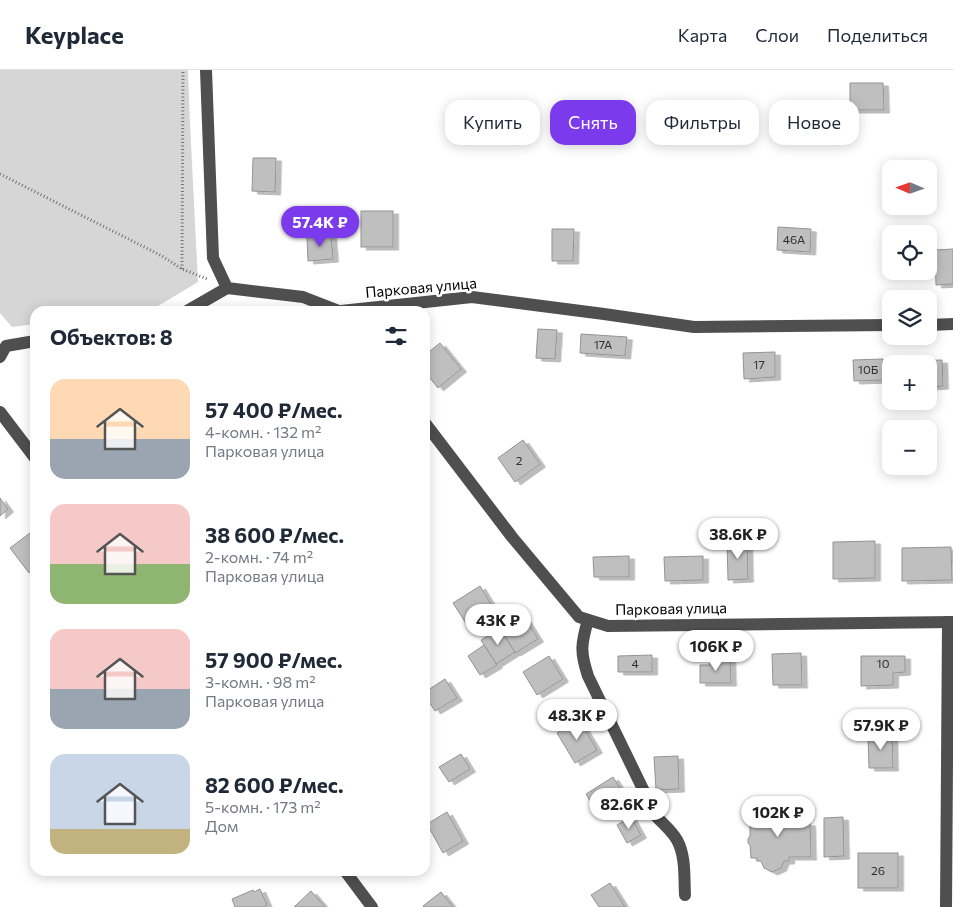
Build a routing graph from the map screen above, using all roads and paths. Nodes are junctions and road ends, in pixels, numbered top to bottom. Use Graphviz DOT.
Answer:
graph roads {
  1 [pos="183,70"];
  2 [pos="206,70"];
  3 [pos="0,174"];
  4 [pos="227,288"];
  5 [pos="196,306"];
  6 [pos="326,306"];
  7 [pos="387,306"];
  8 [pos="953,324"];
  9 [pos="882,325"];
  10 [pos="937,325"];
  11 [pos="30,342"];
  12 [pos="0,357"];
  13 [pos="0,412"];
  14 [pos="430,430"];
  15 [pos="30,451"];
  16 [pos="588,620"];
  17 [pos="951,622"];
  18 [pos="349,876"];
  19 [pos="685,895"];
  20 [pos="372,907"];
  21 [pos="946,907"];
  1 -- 3 [label="path"];
  2 -- 4 [label="street"];
  4 -- 5 [label="street"];
  4 -- 6 [label="street, Парковая улица"];
  7 -- 9 [label="street, Парковая улица"];
  8 -- 10 [label="street"];
  11 -- 12 [label="street"];
  13 -- 15 [label="street"];
  14 -- 16 [label="street, Парковая улица"];
  16 -- 17 [label="street, Парковая улица"];
  16 -- 19 [label="street"];
  17 -- 21 [label="street"];
  18 -- 20 [label="street"];
}
